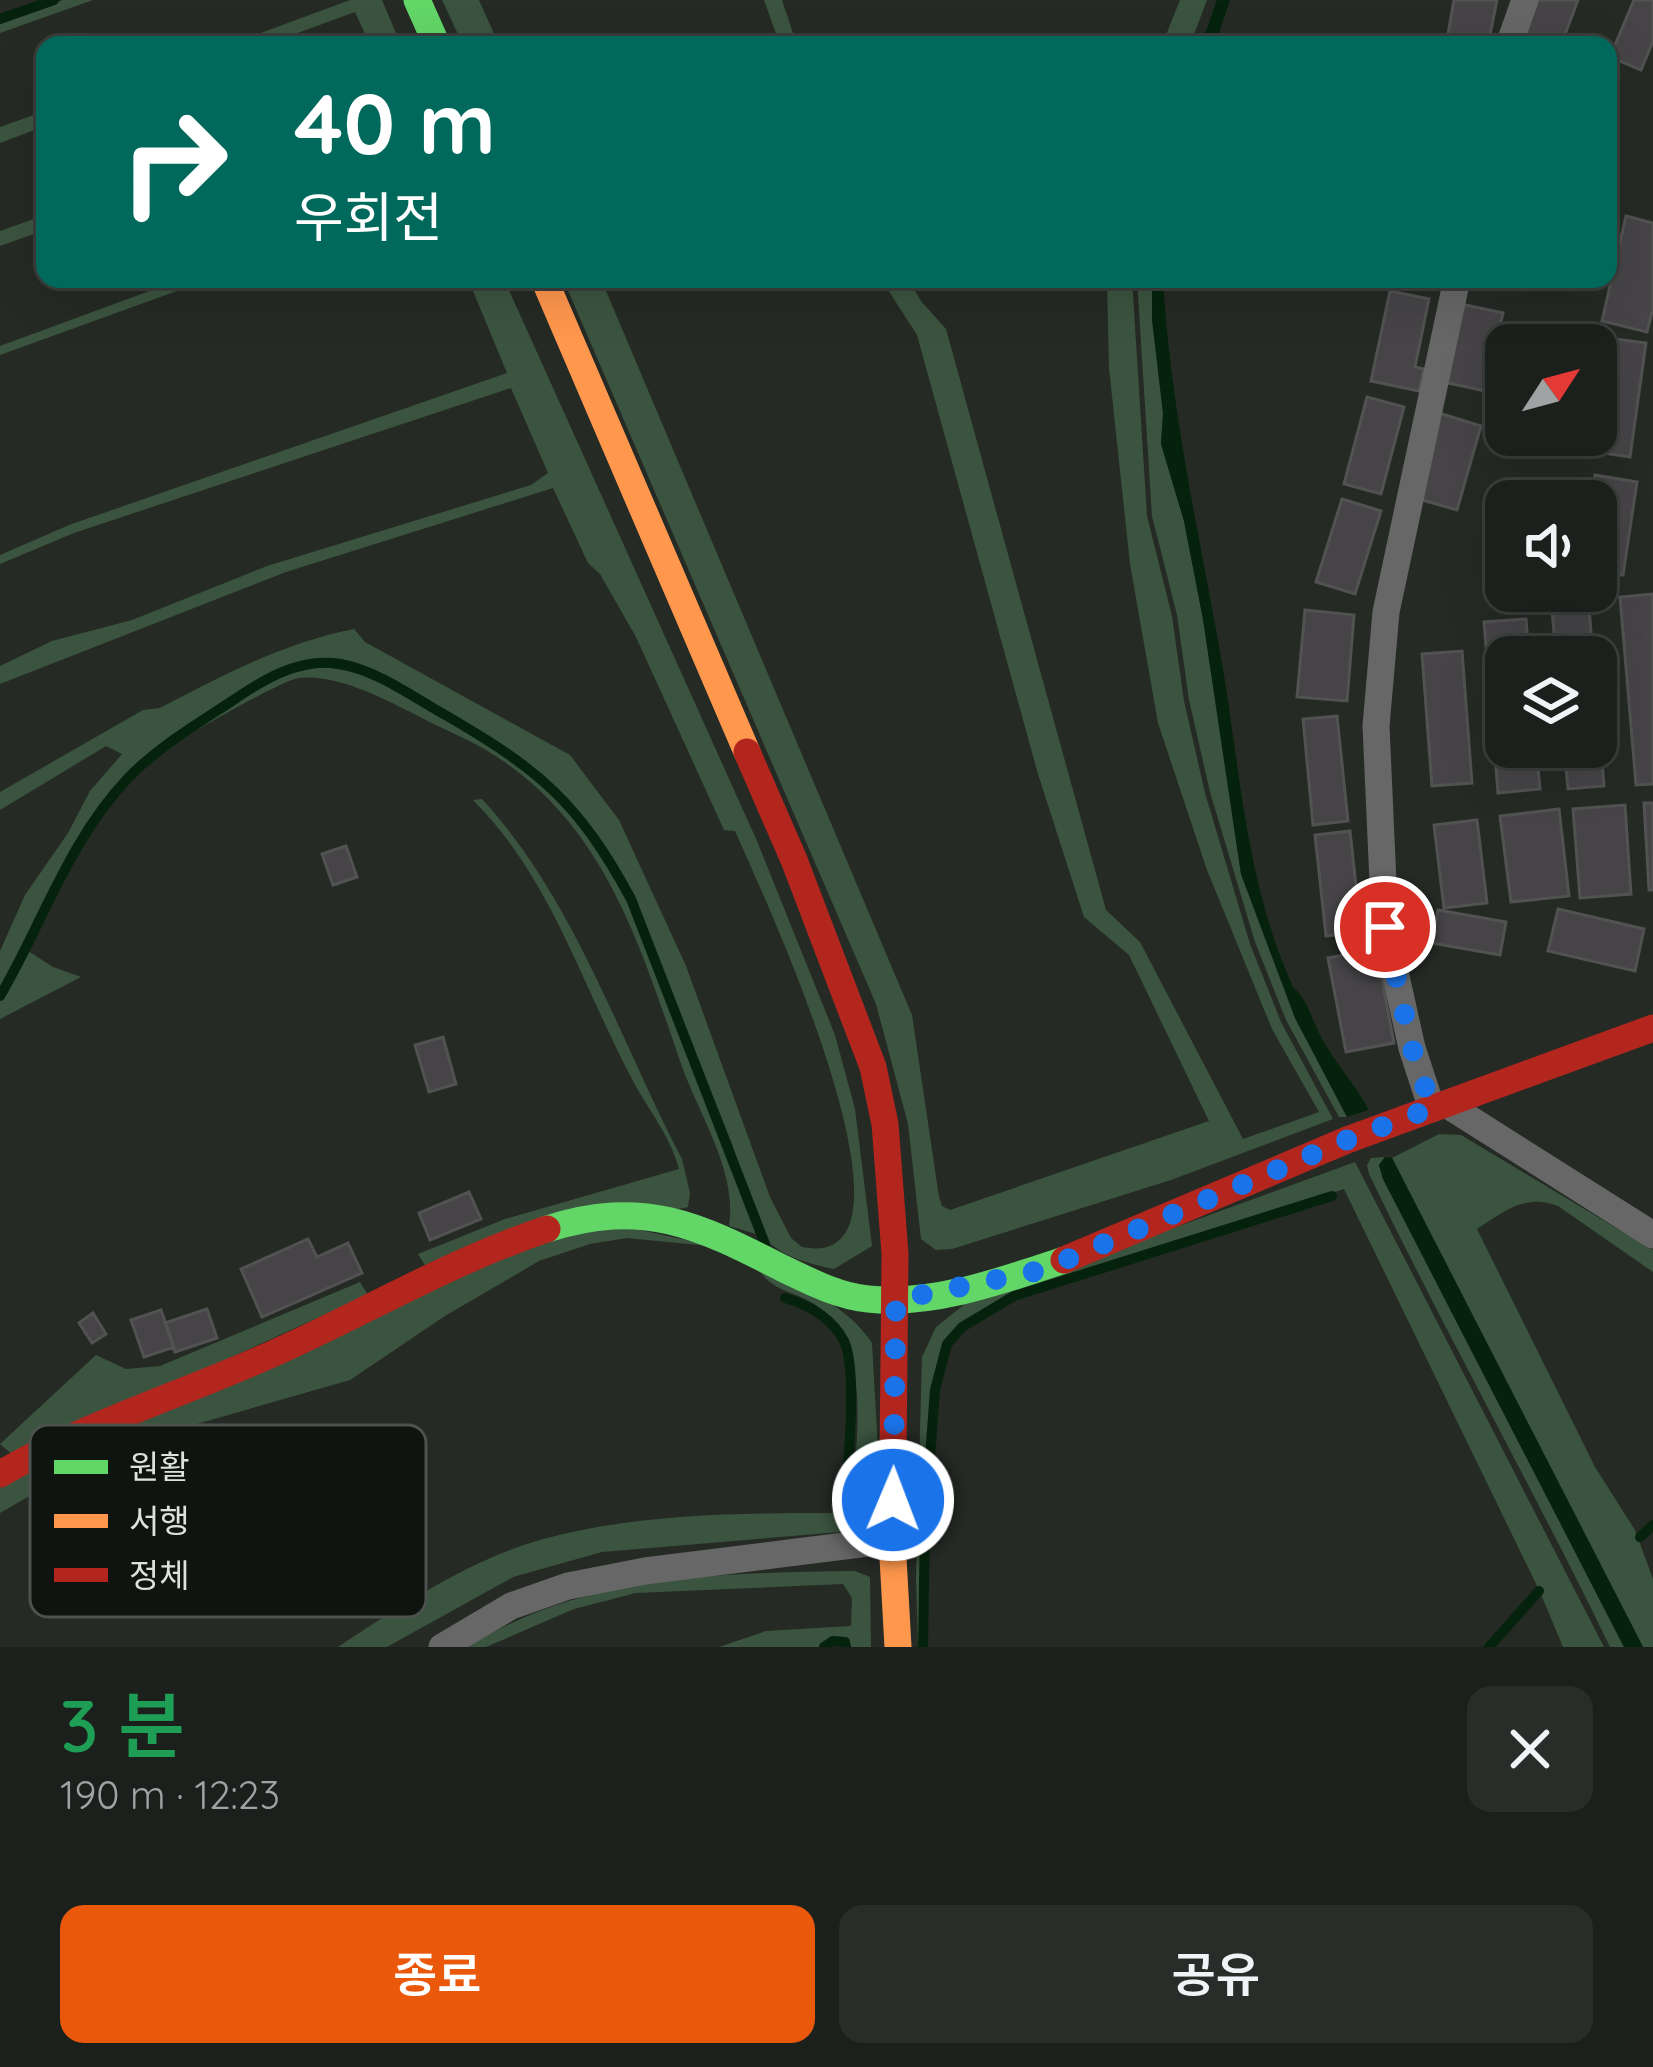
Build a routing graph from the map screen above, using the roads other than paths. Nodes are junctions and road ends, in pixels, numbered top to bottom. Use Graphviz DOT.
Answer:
graph roads {
  1 [pos="417,0"];
  2 [pos="1525,0"];
  3 [pos="433,36"];
  4 [pos="1512,36"];
  5 [pos="548,288"];
  6 [pos="1455,288"];
  7 [pos="1653,1028"];
  8 [pos="1439,1106"];
  9 [pos="1653,1235"];
  10 [pos="896,1300"];
  11 [pos="97,1425"];
  12 [pos="30,1457"];
  13 [pos="0,1474"];
  14 [pos="892,1540"];
  15 [pos="442,1647"];
  16 [pos="898,1647"];
  1 -- 3 [label="street"];
  2 -- 4 [label="street"];
  5 -- 10 [label="street"];
  6 -- 8 [label="street"];
  7 -- 8 [label="street"];
  8 -- 9 [label="street"];
  8 -- 10 [label="street"];
  10 -- 11 [label="street"];
  10 -- 14 [label="street"];
  12 -- 13 [label="street"];
  14 -- 15 [label="street"];
  14 -- 16 [label="street"];
}
